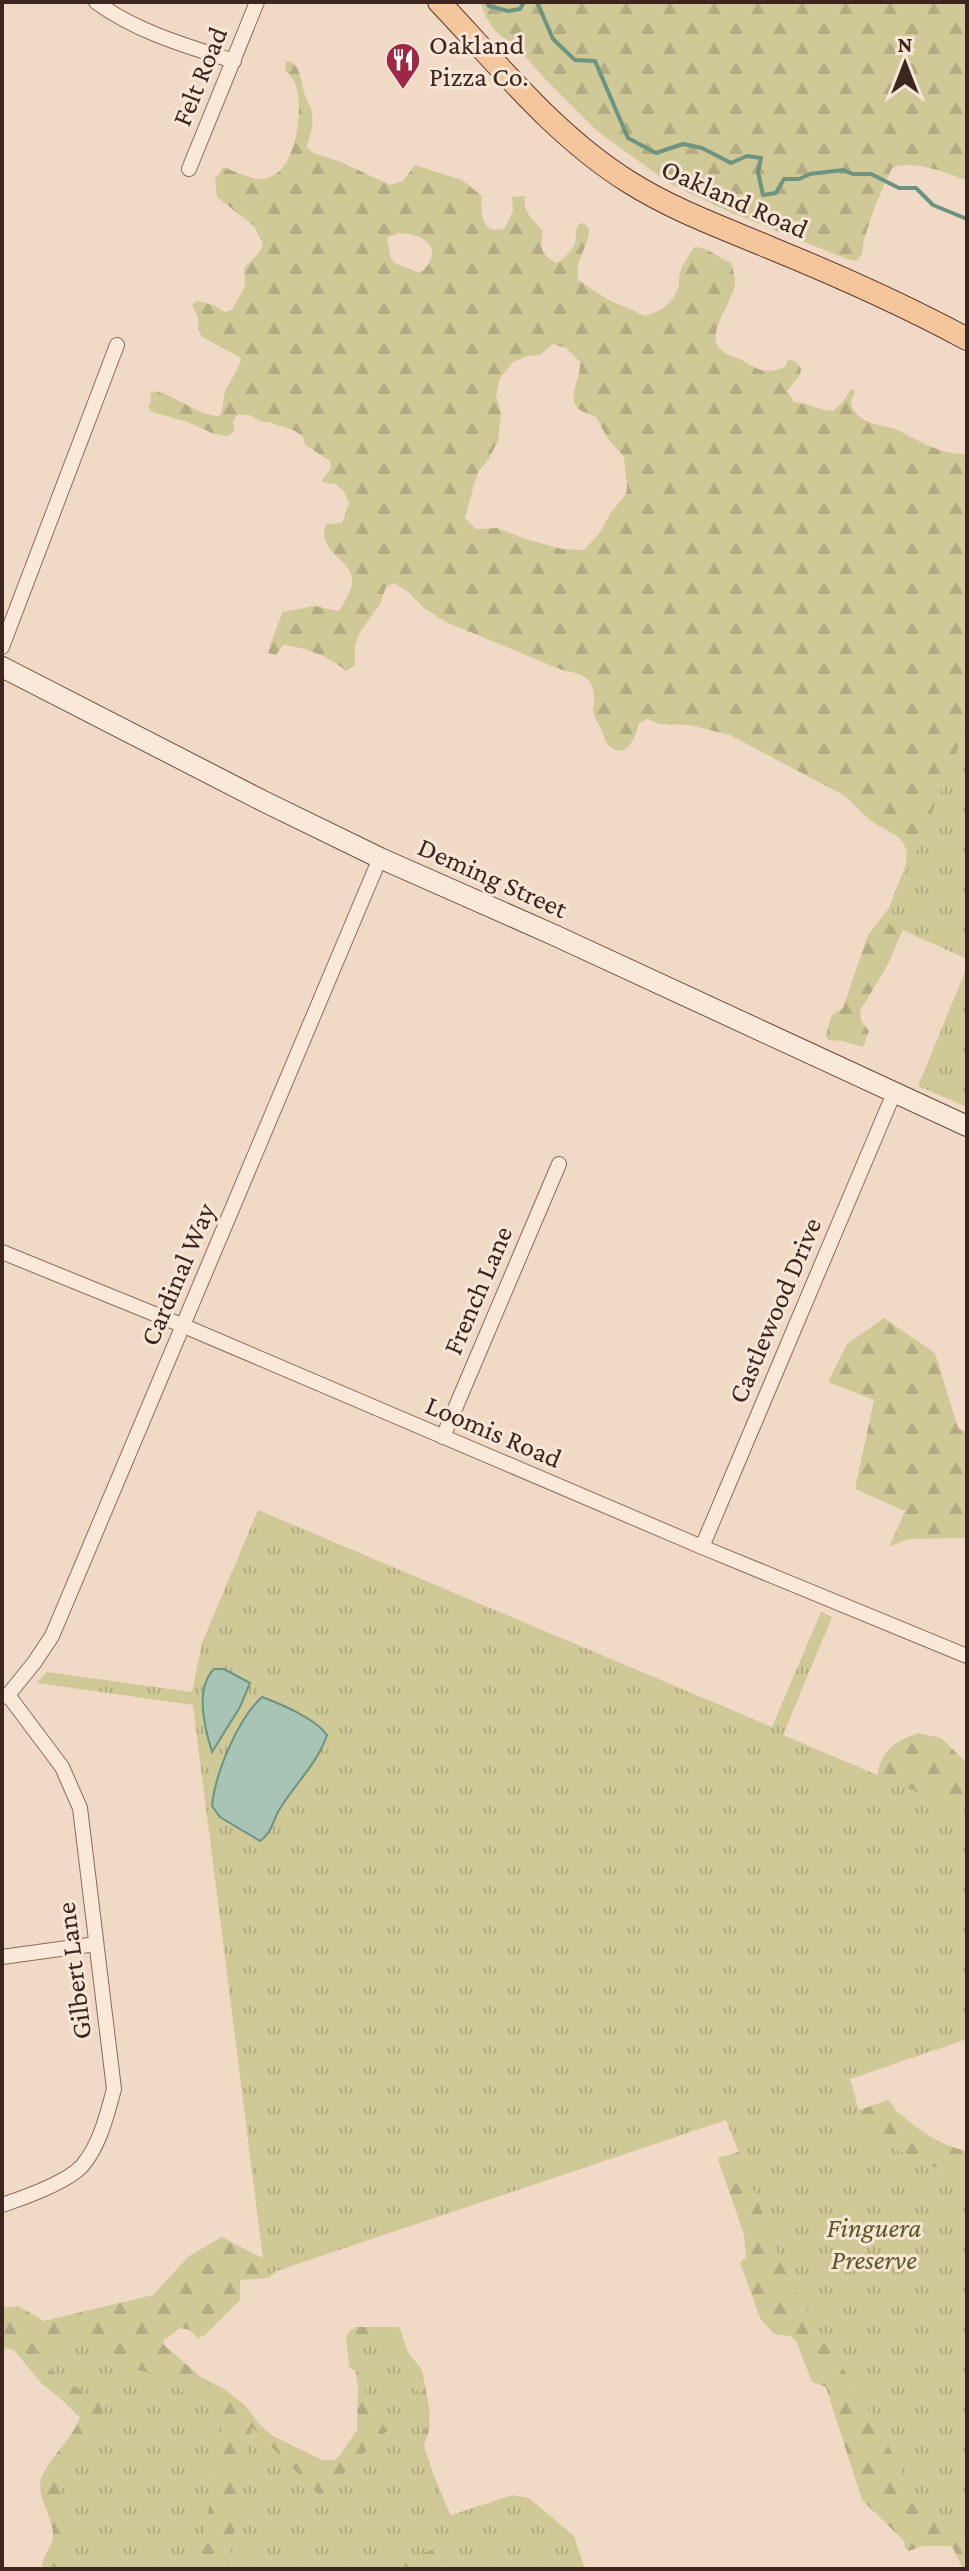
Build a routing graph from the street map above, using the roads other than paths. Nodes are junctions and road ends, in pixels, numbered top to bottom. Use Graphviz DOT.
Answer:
graph roads {
  1 [pos="96,2"];
  2 [pos="257,2"];
  3 [pos="439,2"];
  4 [pos="234,61"];
  5 [pos="189,169"];
  6 [pos="967,339"];
  7 [pos="117,345"];
  8 [pos="2,647"];
  9 [pos="2,667"];
  10 [pos="380,858"];
  11 [pos="894,1093"];
  12 [pos="967,1126"];
  13 [pos="559,1164"];
  14 [pos="2,1252"];
  15 [pos="184,1326"];
  16 [pos="443,1437"];
  17 [pos="702,1547"];
  18 [pos="967,1656"];
  19 [pos="5,1696"];
  20 [pos="96,1944"];
  21 [pos="2,1957"];
  22 [pos="2,2205"];
  1 -- 4 [label="street"];
  2 -- 4 [label="street, Felt Road"];
  3 -- 6 [label="main road, Oakland Road"];
  4 -- 5 [label="street, Felt Road"];
  7 -- 8 [label="street"];
  9 -- 10 [label="street, Deming Street"];
  10 -- 11 [label="street, Deming Street"];
  10 -- 15 [label="street, Cardinal Way"];
  11 -- 12 [label="street, Deming Street"];
  11 -- 17 [label="street, Castlewood Drive"];
  13 -- 16 [label="street, French Lane"];
  14 -- 15 [label="street, Loomis Road"];
  15 -- 16 [label="street, Loomis Road"];
  15 -- 19 [label="street, Cardinal Way"];
  16 -- 17 [label="street, Loomis Road"];
  17 -- 18 [label="street, Loomis Road"];
  19 -- 20 [label="street, Gilbert Lane"];
  20 -- 21 [label="street"];
  20 -- 22 [label="street, Gilbert Lane"];
}
